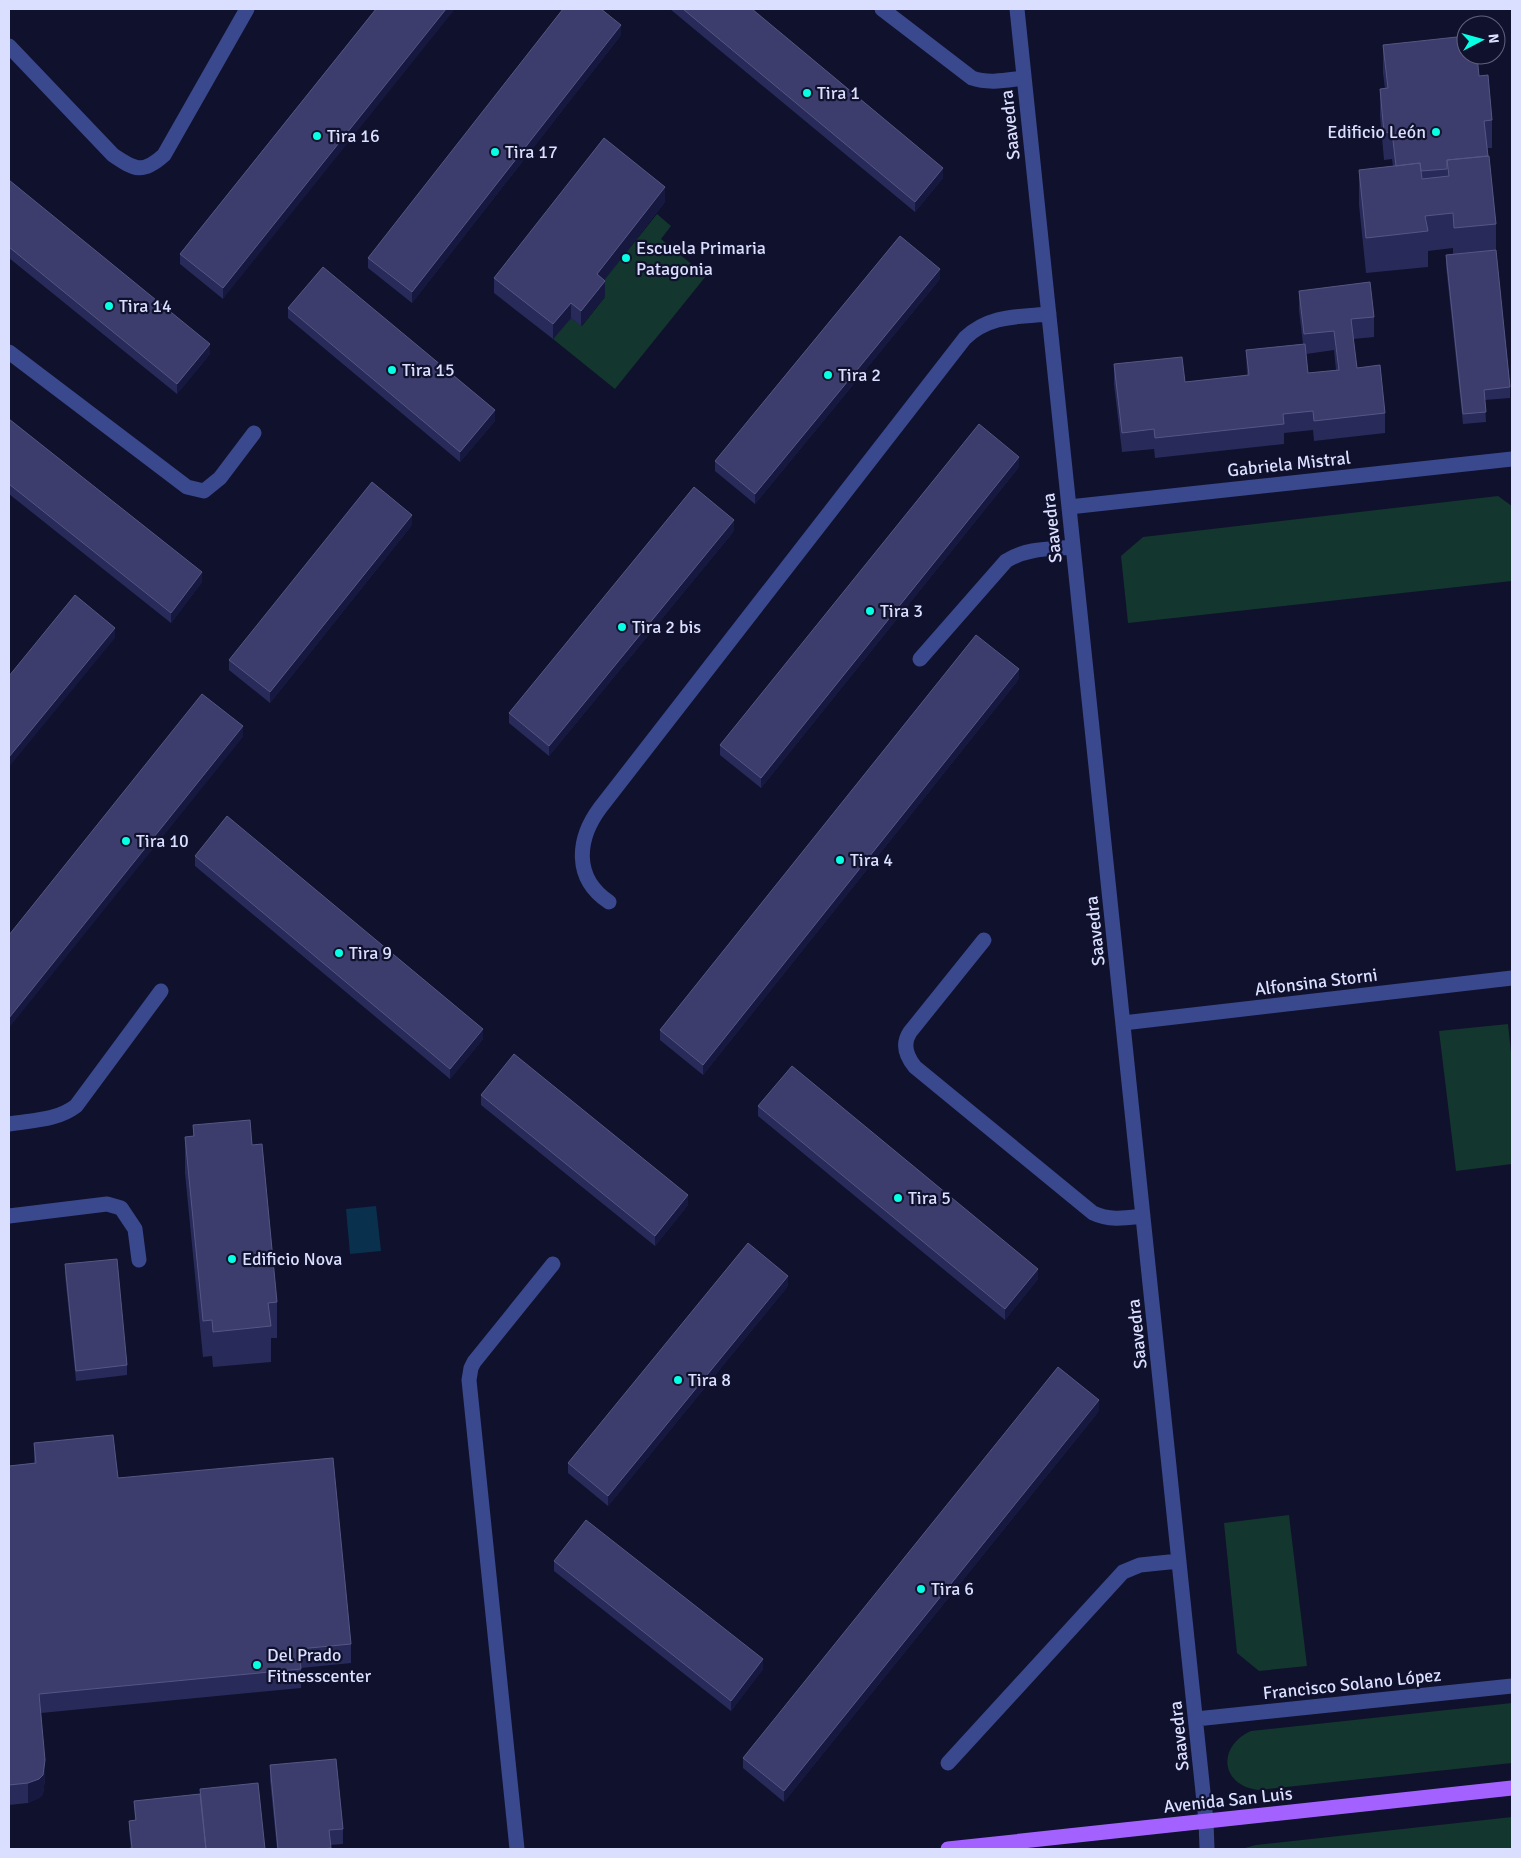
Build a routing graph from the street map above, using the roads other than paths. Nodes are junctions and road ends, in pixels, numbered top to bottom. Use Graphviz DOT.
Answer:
graph roads {
  1 [pos="247,9"];
  2 [pos="882,9"];
  3 [pos="1017,9"];
  4 [pos="9,46"];
  5 [pos="1024,78"];
  6 [pos="1049,314"];
  7 [pos="9,352"];
  8 [pos="254,433"];
  9 [pos="1512,459"];
  10 [pos="1069,507"];
  11 [pos="1073,547"];
  12 [pos="920,660"];
  13 [pos="608,902"];
  14 [pos="984,940"];
  15 [pos="1512,978"];
  16 [pos="161,991"];
  17 [pos="1123,1023"];
  18 [pos="9,1124"];
  19 [pos="9,1216"];
  20 [pos="1144,1216"];
  21 [pos="139,1260"];
  22 [pos="553,1264"];
  23 [pos="1179,1560"];
  24 [pos="1512,1686"];
  25 [pos="1196,1720"];
  26 [pos="948,1763"];
  27 [pos="1512,1788"];
  28 [pos="1206,1821"];
  29 [pos="517,1849"];
  30 [pos="948,1849"];
  31 [pos="1207,1849"];
  1 -- 4 [label="street"];
  2 -- 5 [label="street"];
  3 -- 5 [label="street, Saavedra"];
  5 -- 6 [label="street, Saavedra"];
  6 -- 10 [label="street, Saavedra"];
  6 -- 13 [label="street"];
  7 -- 8 [label="street"];
  9 -- 10 [label="street, Gabriela Mistral"];
  10 -- 11 [label="street, Saavedra"];
  11 -- 12 [label="street"];
  11 -- 17 [label="street, Saavedra"];
  14 -- 20 [label="street"];
  15 -- 17 [label="street, Alfonsina Storni"];
  16 -- 18 [label="street"];
  17 -- 20 [label="street, Saavedra"];
  19 -- 21 [label="street"];
  20 -- 23 [label="street, Saavedra"];
  22 -- 29 [label="street"];
  23 -- 25 [label="street, Saavedra"];
  23 -- 26 [label="street"];
  24 -- 25 [label="street, Francisco Solano López"];
  25 -- 28 [label="street, Saavedra"];
  27 -- 28 [label="main road, Avenida San Luis"];
  28 -- 30 [label="main road, Avenida San Luis"];
  28 -- 31 [label="street, Saavedra"];
}
